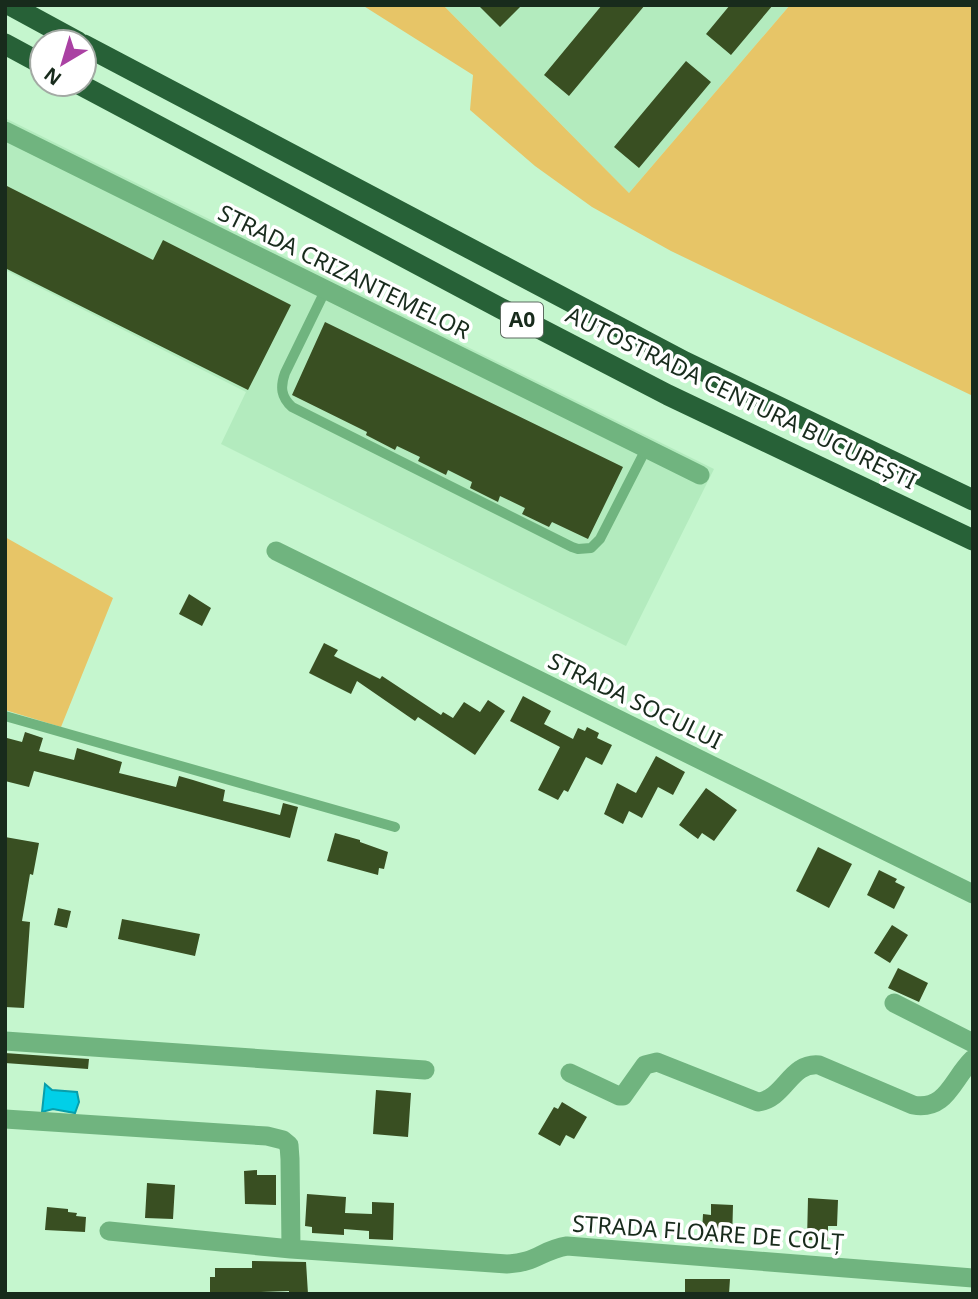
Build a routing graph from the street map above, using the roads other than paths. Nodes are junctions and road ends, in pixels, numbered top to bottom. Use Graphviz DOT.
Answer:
graph roads {
  1 [pos="10,5"];
  2 [pos="53,28"];
  3 [pos="5,44"];
  4 [pos="98,52"];
  5 [pos="28,56"];
  6 [pos="98,94"];
  7 [pos="5,131"];
  8 [pos="326,291"];
  9 [pos="646,449"];
  10 [pos="700,475"];
  11 [pos="973,500"];
  12 [pos="973,540"];
  13 [pos="276,551"];
  14 [pos="5,716"];
  15 [pos="395,827"];
  16 [pos="973,894"];
  17 [pos="894,1003"];
  18 [pos="5,1041"];
  19 [pos="973,1043"];
  20 [pos="973,1059"];
  21 [pos="425,1070"];
  22 [pos="570,1073"];
  23 [pos="5,1119"];
  24 [pos="109,1231"];
  25 [pos="291,1249"];
  26 [pos="973,1278"];
  1 -- 2 [label="highway, AUTOSTRADA CENTURA BUCUREȘTI / A0"];
  3 -- 5 [label="highway"];
  4 -- 11 [label="highway, AUTOSTRADA CENTURA BUCUREȘTI / A0"];
  6 -- 12 [label="highway, AUTOSTRADA CENTURA BUCUREȘTI / A0"];
  7 -- 8 [label="street, STRADA CRIZANTEMELOR"];
  8 -- 9 [label="street, STRADA CRIZANTEMELOR"];
  8 -- 9 [label="lane"];
  9 -- 10 [label="street, STRADA CRIZANTEMELOR"];
  13 -- 16 [label="street, STRADA SOCULUI"];
  14 -- 15 [label="lane"];
  17 -- 19 [label="street"];
  18 -- 21 [label="street"];
  20 -- 22 [label="street"];
  23 -- 25 [label="street"];
  24 -- 25 [label="street, STRADA FLOARE DE COLȚ"];
  25 -- 26 [label="street, STRADA FLOARE DE COLȚ"];
}
